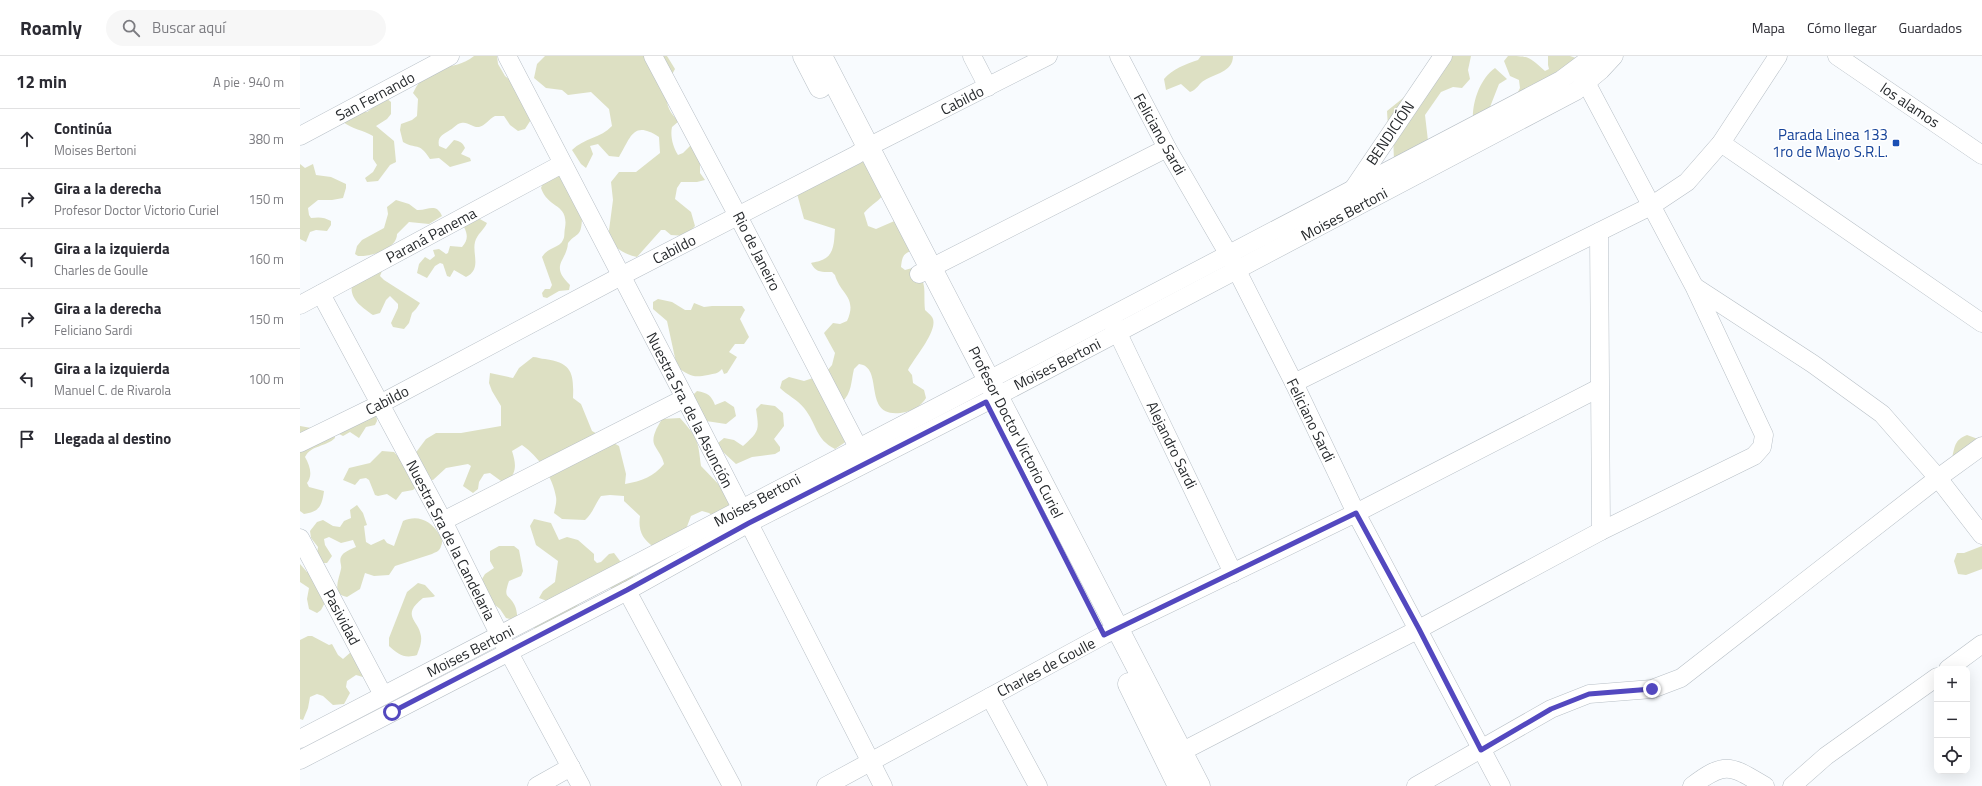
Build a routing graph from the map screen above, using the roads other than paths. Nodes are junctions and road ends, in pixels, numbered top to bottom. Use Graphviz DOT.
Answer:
graph roads {
  1 [pos="450,56"];
  2 [pos="507,56"];
  3 [pos="653,56"];
  4 [pos="804,56"];
  5 [pos="821,56"];
  6 [pos="972,56"];
  7 [pos="1048,56"];
  8 [pos="1119,56"];
  9 [pos="1443,56"];
  10 [pos="1593,56"];
  11 [pos="1614,56"];
  12 [pos="1778,56"];
  13 [pos="1837,56"];
  14 [pos="1582,76"];
  15 [pos="988,87"];
  16 [pos="300,136"];
  17 [pos="1721,143"];
  18 [pos="1167,148"];
  19 [pos="862,151"];
  20 [pos="1982,155"];
  21 [pos="562,164"];
  22 [pos="1352,191"];
  23 [pos="1651,206"];
  24 [pos="1344,214"];
  25 [pos="738,216"];
  26 [pos="1599,232"];
  27 [pos="1232,263"];
  28 [pos="924,271"];
  29 [pos="621,276"];
  30 [pos="1694,286"];
  31 [pos="321,294"];
  32 [pos="300,305"];
  33 [pos="1982,323"];
  34 [pos="1114,325"];
  35 [pos="1294,383"];
  36 [pos="1599,388"];
  37 [pos="988,391"];
  38 [pos="685,398"];
  39 [pos="380,404"];
  40 [pos="300,443"];
  41 [pos="1982,446"];
  42 [pos="858,447"];
  43 [pos="1938,478"];
  44 [pos="1356,513"];
  45 [pos="745,516"];
  46 [pos="443,521"];
  47 [pos="1601,531"];
  48 [pos="1982,534"];
  49 [pos="300,538"];
  50 [pos="1233,573"];
  51 [pos="627,590"];
  52 [pos="1419,629"];
  53 [pos="1111,632"];
  54 [pos="500,636"];
  55 [pos="1982,644"];
  56 [pos="509,652"];
  57 [pos="1952,666"];
  58 [pos="1934,679"];
  59 [pos="383,695"];
  60 [pos="990,697"];
  61 [pos="300,739"];
  62 [pos="1481,750"];
  63 [pos="1181,752"];
  64 [pos="300,760"];
  65 [pos="870,762"];
  66 [pos="571,766"];
  67 [pos="537,786"];
  68 [pos="581,786"];
  69 [pos="732,786"];
  70 [pos="826,786"];
  71 [pos="883,786"];
  72 [pos="1038,786"];
  73 [pos="1179,786"];
  74 [pos="1199,786"];
  75 [pos="1416,786"];
  76 [pos="1501,786"];
  77 [pos="1692,786"];
  78 [pos="1765,786"];
  79 [pos="1792,786"];
  1 -- 16 [label="street, San Fernando"];
  2 -- 21 [label="street, Nuestra Sra. de la Asunción"];
  3 -- 25 [label="street, Rio de Janeiro"];
  4 -- 19 [label="main road, Profesor Doctor Victorio Curiel"];
  5 -- 19 [label="main road, Profesor Doctor Victorio Curiel"];
  6 -- 15 [label="street"];
  7 -- 15 [label="street, Cabildo"];
  8 -- 18 [label="street, Feliciano Sardi"];
  9 -- 22 [label="street, BENDICIÓN"];
  10 -- 14 [label="street, Moises Bertoni"];
  11 -- 14 [label="street, Moises Bertoni"];
  12 -- 17 [label="street"];
  13 -- 20 [label="street, los alamos"];
  14 -- 22 [label="street, Moises Bertoni"];
  14 -- 23 [label="street"];
  14 -- 24 [label="street, Moises Bertoni"];
  15 -- 19 [label="street, Cabildo"];
  17 -- 23 [label="street"];
  17 -- 33 [label="street"];
  18 -- 27 [label="street, Feliciano Sardi"];
  18 -- 28 [label="street"];
  19 -- 25 [label="street, Cabildo"];
  19 -- 28 [label="main road, Profesor Doctor Victorio Curiel"];
  21 -- 29 [label="street, Nuestra Sra. de la Asunción"];
  21 -- 31 [label="street, Paraná Panema"];
  22 -- 24 [label="street, BENDICIÓN"];
  22 -- 27 [label="street, Moises Bertoni"];
  23 -- 26 [label="street"];
  23 -- 30 [label="street"];
  24 -- 27 [label="street, Moises Bertoni"];
  25 -- 29 [label="street, Cabildo"];
  25 -- 42 [label="street, Rio de Janeiro"];
  26 -- 35 [label="street"];
  26 -- 36 [label="street"];
  27 -- 34 [label="street, Moises Bertoni"];
  27 -- 35 [label="street, Feliciano Sardi"];
  28 -- 37 [label="main road, Profesor Doctor Victorio Curiel"];
  29 -- 38 [label="street, Nuestra Sra. de la Asunción"];
  29 -- 39 [label="street, Cabildo"];
  30 -- 43 [label="street"];
  30 -- 47 [label="street"];
  31 -- 32 [label="street, Paraná Panema"];
  31 -- 39 [label="street, Nuestra Sra de la Candelaria"];
  34 -- 37 [label="street, Moises Bertoni"];
  34 -- 50 [label="street, Alejandro Sardi"];
  35 -- 44 [label="street, Feliciano Sardi"];
  36 -- 44 [label="street, Charles de Goulle"];
  36 -- 47 [label="street"];
  37 -- 42 [label="street, Moises Bertoni"];
  37 -- 45 [label="street, Moises Bertoni"];
  37 -- 53 [label="main road, Profesor Doctor Victorio Curiel"];
  38 -- 45 [label="street, Nuestra Sra. de la Asunción"];
  38 -- 46 [label="street"];
  39 -- 40 [label="street, Cabildo"];
  39 -- 46 [label="street, Nuestra Sra de la Candelaria"];
  41 -- 43 [label="street"];
  42 -- 45 [label="street, Moises Bertoni"];
  43 -- 48 [label="street"];
  43 -- 62 [label="street"];
  44 -- 50 [label="street, Charles de Goulle"];
  44 -- 52 [label="street, Feliciano Sardi"];
  45 -- 51 [label="street, Moises Bertoni"];
  45 -- 54 [label="street, Moises Bertoni"];
  45 -- 65 [label="street, Nuestra Sra. de la Asunción"];
  46 -- 54 [label="street, Nuestra Sra de la Candelaria"];
  47 -- 52 [label="street"];
  49 -- 59 [label="street, Pasividad"];
  50 -- 53 [label="street, Charles de Goulle"];
  51 -- 56 [label="street, Moises Bertoni"];
  51 -- 69 [label="street"];
  52 -- 62 [label="street, Feliciano Sardi"];
  52 -- 63 [label="street"];
  53 -- 60 [label="street, Charles de Goulle"];
  53 -- 63 [label="main road, Profesor Doctor Victorio Curiel"];
  53 -- 73 [label="main road, Profesor Doctor Victorio Curiel"];
  54 -- 56 [label="street, Nuestra Sra de la Candelaria"];
  54 -- 59 [label="street, Moises Bertoni"];
  55 -- 57 [label="street"];
  56 -- 64 [label="street, Moises Bertoni"];
  56 -- 66 [label="street, Nuestra Sra de la Candelaria"];
  58 -- 79 [label="street"];
  59 -- 61 [label="street, Moises Bertoni"];
  60 -- 65 [label="street, Charles de Goulle"];
  60 -- 72 [label="street"];
  62 -- 75 [label="street"];
  62 -- 76 [label="street, Feliciano Sardi"];
  63 -- 74 [label="main road, Profesor Doctor Victorio Curiel"];
  65 -- 70 [label="street, Charles de Goulle"];
  65 -- 71 [label="street, Nuestra Sra. de la Asunción"];
  66 -- 67 [label="street"];
  66 -- 68 [label="street, Nuestra Sra de la Candelaria"];
  77 -- 78 [label="street"];
}
